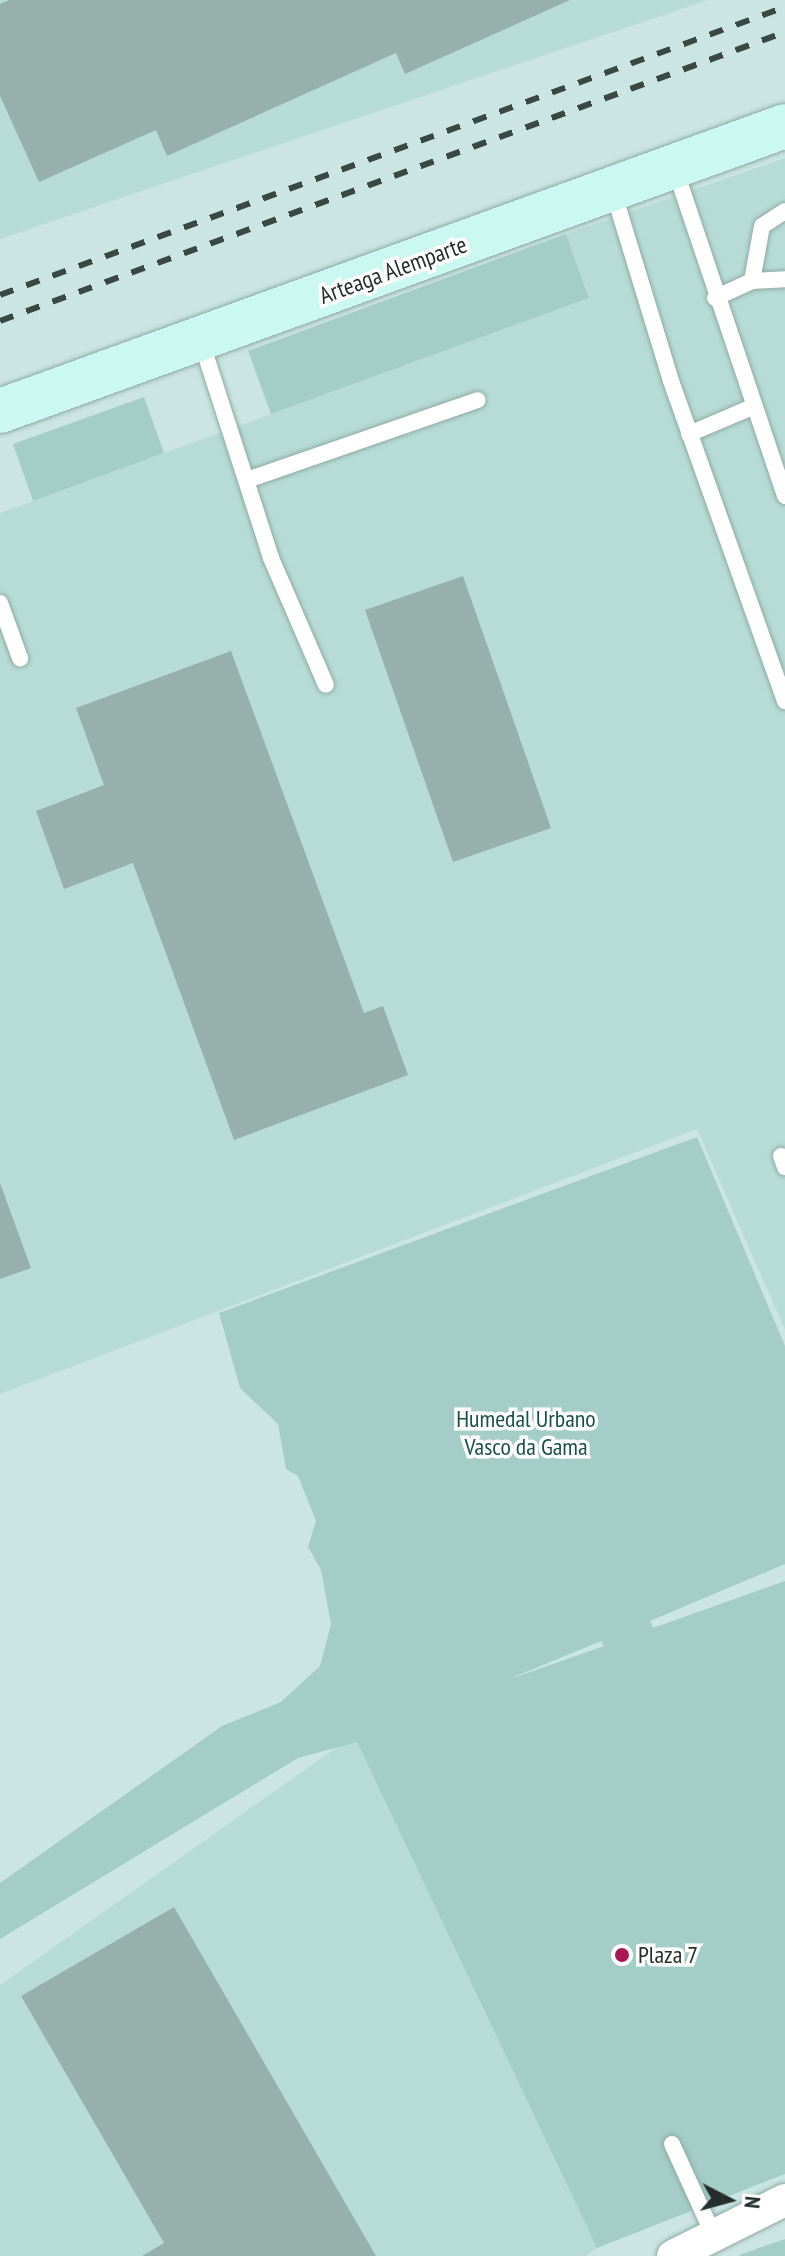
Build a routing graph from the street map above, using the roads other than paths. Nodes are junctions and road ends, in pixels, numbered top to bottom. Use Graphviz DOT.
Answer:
graph roads {
  1 [pos="785,126"];
  2 [pos="674,167"];
  3 [pos="612,190"];
  4 [pos="785,211"];
  5 [pos="785,279"];
  6 [pos="752,281"];
  7 [pos="715,298"];
  8 [pos="201,340"];
  9 [pos="478,400"];
  10 [pos="750,408"];
  11 [pos="0,411"];
  12 [pos="689,434"];
  13 [pos="247,480"];
  14 [pos="785,496"];
  15 [pos="0,603"];
  16 [pos="20,658"];
  17 [pos="326,685"];
  18 [pos="785,701"];
  19 [pos="672,2144"];
  20 [pos="785,2200"];
  21 [pos="713,2234"];
  22 [pos="673,2256"];
  1 -- 2 [label="main road, Arteaga Alemparte"];
  2 -- 3 [label="main road, Arteaga Alemparte"];
  2 -- 7 [label="lane"];
  3 -- 8 [label="main road, Arteaga Alemparte"];
  3 -- 12 [label="lane"];
  4 -- 6 [label="lane"];
  5 -- 6 [label="lane"];
  6 -- 7 [label="lane"];
  7 -- 10 [label="lane"];
  8 -- 11 [label="main road, Arteaga Alemparte"];
  8 -- 13 [label="lane"];
  9 -- 13 [label="lane"];
  10 -- 12 [label="lane"];
  10 -- 14 [label="lane"];
  12 -- 18 [label="lane"];
  13 -- 17 [label="lane"];
  15 -- 16 [label="lane"];
  19 -- 21 [label="lane"];
  20 -- 21 [label="street"];
  21 -- 22 [label="street"];
}
